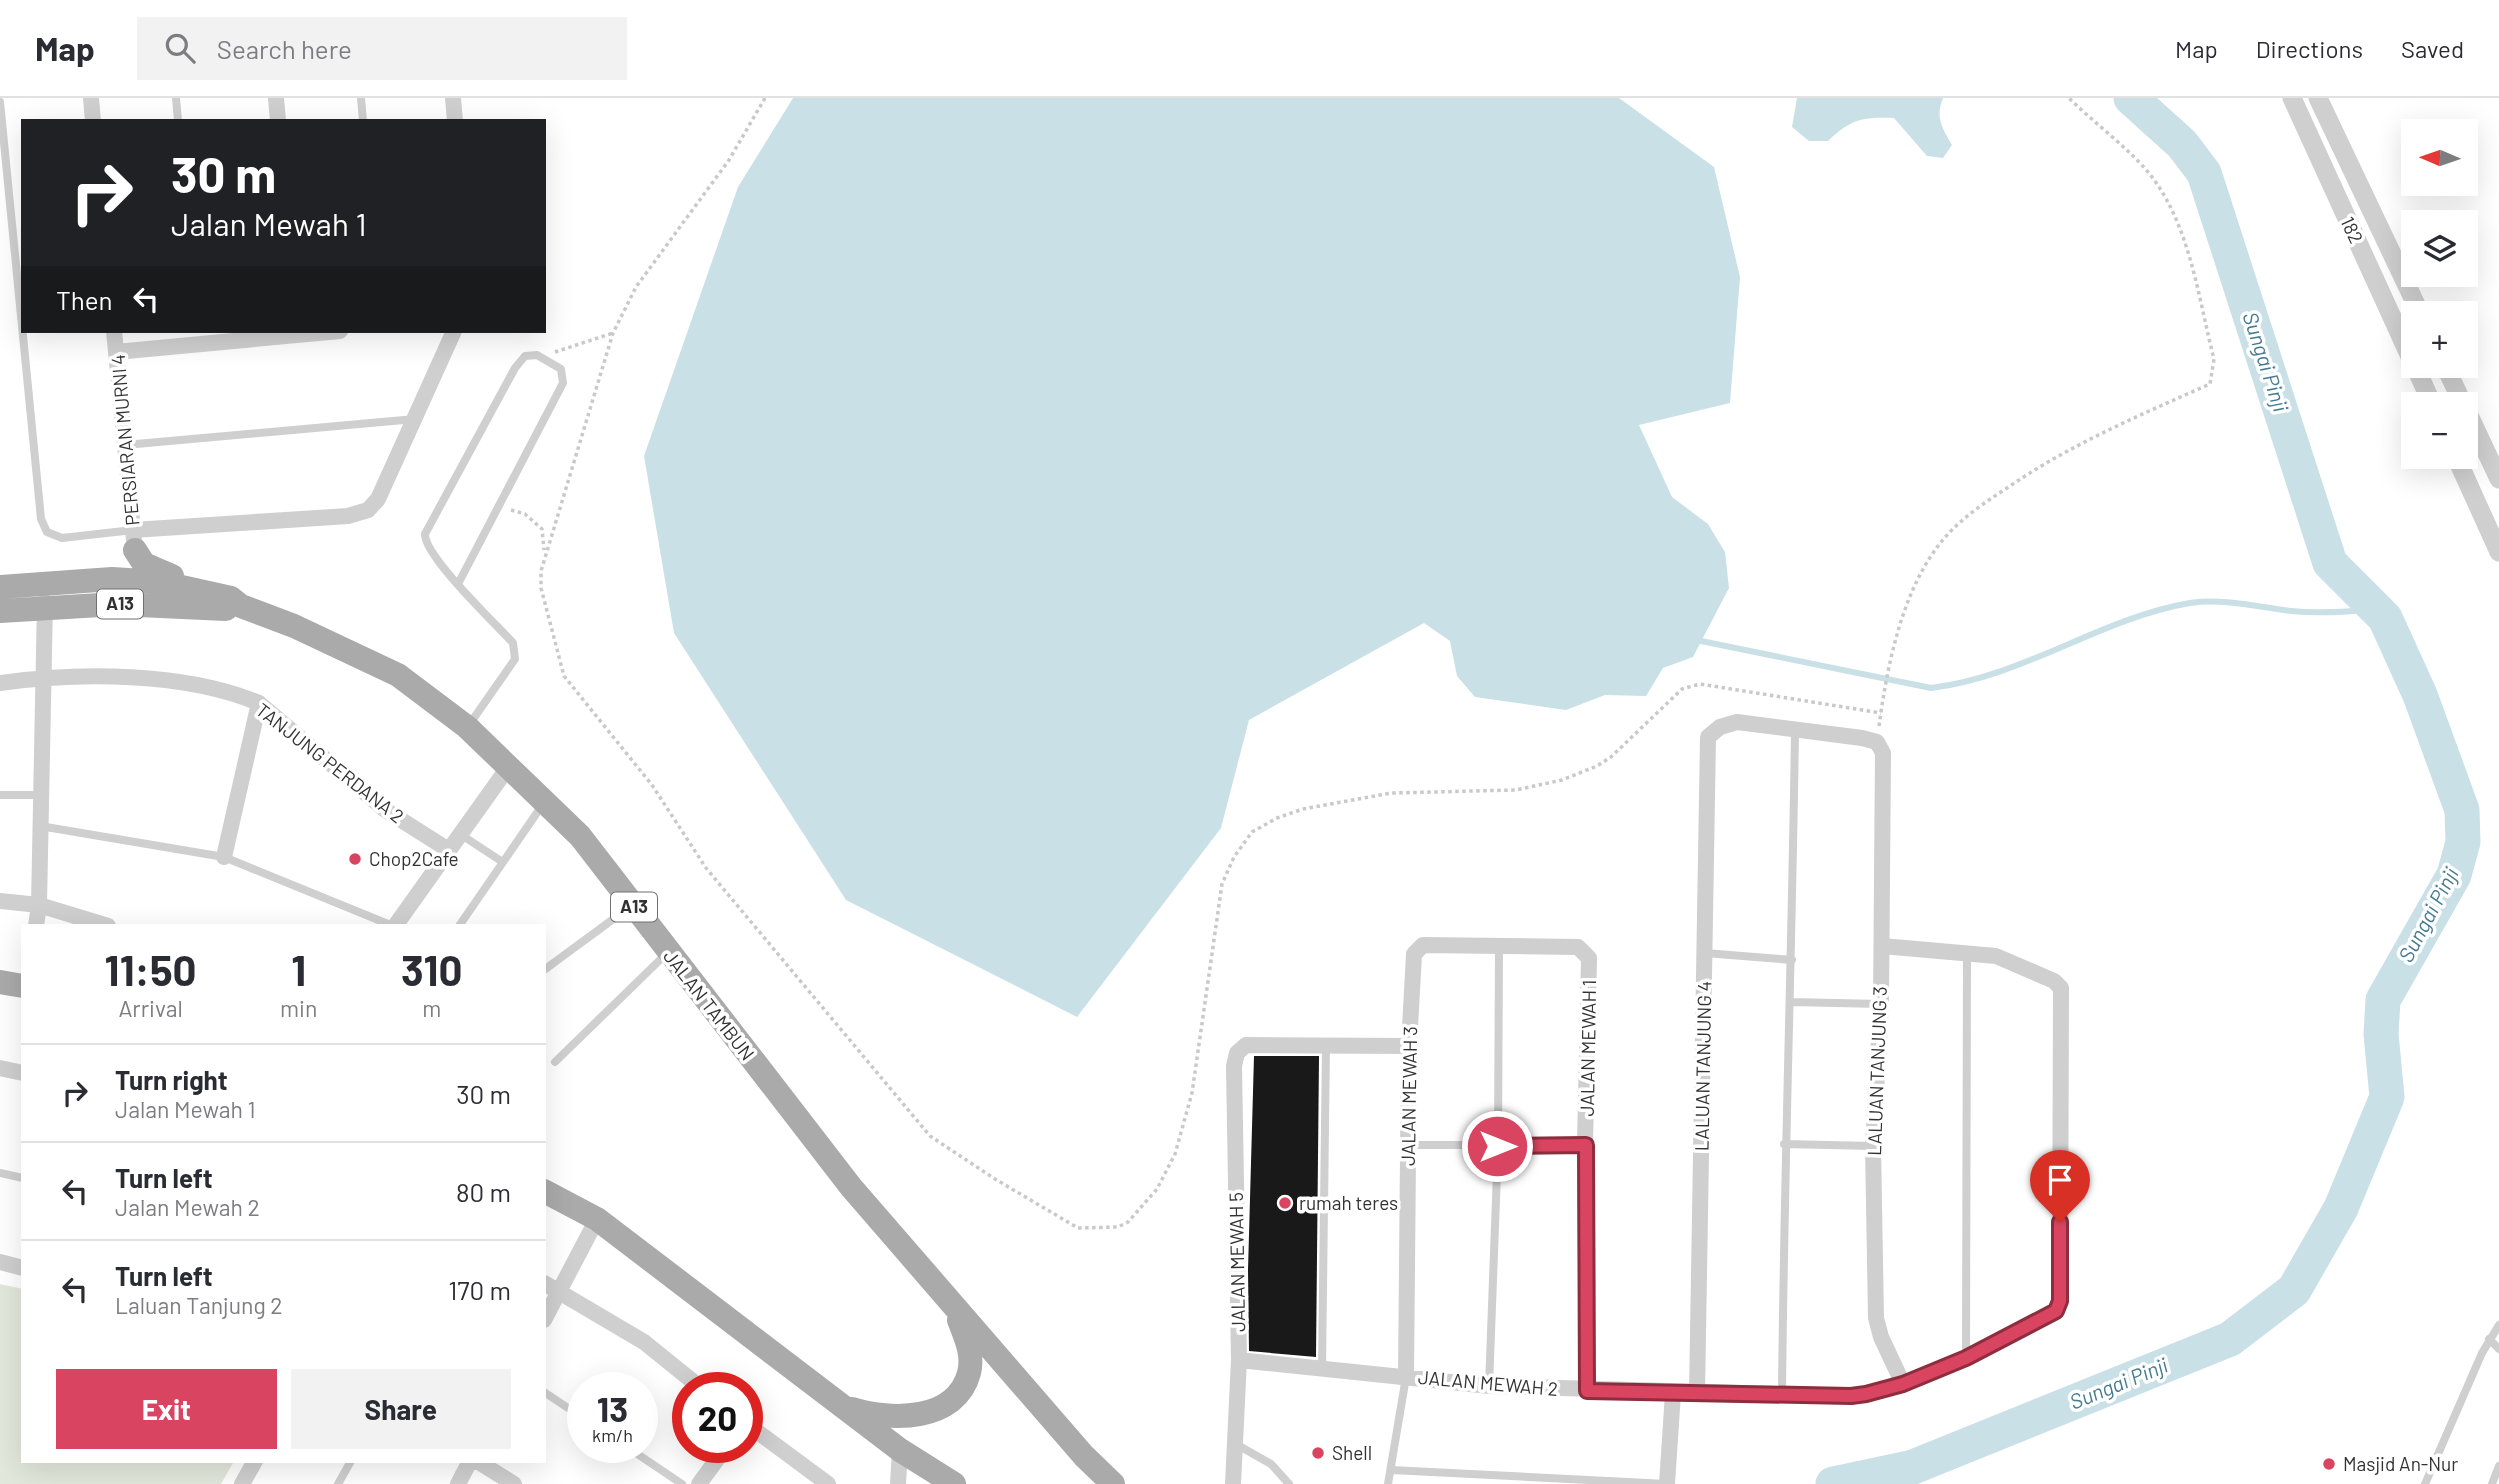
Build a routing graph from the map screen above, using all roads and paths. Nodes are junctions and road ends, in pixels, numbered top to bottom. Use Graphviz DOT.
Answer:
graph roads {
  1 [pos="91,98"];
  2 [pos="176,98"];
  3 [pos="276,98"];
  4 [pos="361,98"];
  5 [pos="453,98"];
  6 [pos="765,98"];
  7 [pos="2070,98"];
  8 [pos="2292,98"];
  9 [pos="2318,98"];
  10 [pos="0,102"];
  11 [pos="93,119"];
  12 [pos="178,119"];
  13 [pos="278,119"];
  14 [pos="363,119"];
  15 [pos="455,119"];
  16 [pos="2414,301"];
  17 [pos="21,316"];
  18 [pos="23,333"];
  19 [pos="114,333"];
  20 [pos="301,333"];
  21 [pos="453,333"];
  22 [pos="613,333"];
  23 [pos="2401,336"];
  24 [pos="199,337"];
  25 [pos="116,352"];
  26 [pos="544,359"];
  27 [pos="415,419"];
  28 [pos="2478,434"];
  29 [pos="125,445"];
  30 [pos="2461,469"];
  31 [pos="2499,479"];
  32 [pos="499,506"];
  33 [pos="134,540"];
  34 [pos="544,552"];
  35 [pos="2499,552"];
  36 [pos="458,584"];
  37 [pos="0,587"];
  38 [pos="51,590"];
  39 [pos="231,601"];
  40 [pos="0,611"];
  41 [pos="43,677"];
  42 [pos="0,682"];
  43 [pos="260,704"];
  44 [pos="1881,713"];
  45 [pos="467,727"];
  46 [pos="1795,731"];
  47 [pos="1880,748"];
  48 [pos="509,766"];
  49 [pos="0,794"];
  50 [pos="41,795"];
  51 [pos="544,802"];
  52 [pos="40,826"];
  53 [pos="459,833"];
  54 [pos="447,849"];
  55 [pos="224,857"];
  56 [pos="501,861"];
  57 [pos="0,901"];
  58 [pos="39,905"];
  59 [pos="633,905"];
  60 [pos="36,924"];
  61 [pos="101,924"];
  62 [pos="389,924"];
  63 [pos="395,924"];
  64 [pos="460,924"];
  65 [pos="1499,945"];
  66 [pos="1882,946"];
  67 [pos="668,952"];
  68 [pos="1705,953"];
  69 [pos="1967,954"];
  70 [pos="1792,960"];
  71 [pos="546,969"];
  72 [pos="0,982"];
  73 [pos="21,986"];
  74 [pos="1791,1002"];
  75 [pos="1881,1004"];
  76 [pos="1326,1045"];
  77 [pos="1409,1046"];
  78 [pos="555,1062"];
  79 [pos="0,1068"];
  80 [pos="21,1073"];
  81 [pos="1784,1144"];
  82 [pos="1408,1145"];
  83 [pos="1586,1145"];
  84 [pos="1497,1146"];
  85 [pos="1873,1146"];
  86 [pos="0,1172"];
  87 [pos="21,1177"];
  88 [pos="546,1192"];
  89 [pos="597,1219"];
  90 [pos="0,1262"];
  91 [pos="21,1267"];
  92 [pos="546,1284"];
  93 [pos="559,1291"];
  94 [pos="955,1306"];
  95 [pos="546,1316"];
  96 [pos="2499,1325"];
  97 [pos="2489,1339"];
  98 [pos="2499,1349"];
  99 [pos="1966,1358"];
  100 [pos="1239,1360"];
  101 [pos="1322,1369"];
  102 [pos="681,1372"];
  103 [pos="1406,1377"];
  104 [pos="1903,1384"];
  105 [pos="1489,1386"];
  106 [pos="1587,1391"];
  107 [pos="546,1393"];
  108 [pos="1672,1393"];
  109 [pos="1697,1394"];
  110 [pos="1782,1394"];
  111 [pos="842,1406"];
  112 [pos="567,1407"];
  113 [pos="763,1436"];
  114 [pos="1234,1443"];
  115 [pos="900,1450"];
  116 [pos="254,1463"];
  117 [pos="350,1463"];
  118 [pos="469,1463"];
  119 [pos="480,1463"];
  120 [pos="651,1463"];
  121 [pos="714,1463"];
  122 [pos="2499,1466"];
  123 [pos="1391,1470"];
  124 [pos="242,1484"];
  125 [pos="338,1484"];
  126 [pos="458,1484"];
  127 [pos="514,1484"];
  128 [pos="682,1484"];
  129 [pos="699,1484"];
  130 [pos="828,1484"];
  131 [pos="898,1484"];
  132 [pos="954,1484"];
  133 [pos="1113,1484"];
  134 [pos="1233,1484"];
  135 [pos="1289,1484"];
  136 [pos="1388,1484"];
  137 [pos="1667,1484"];
  138 [pos="2425,1484"];
  139 [pos="2492,1484"];
  1 -- 11 [label="street"];
  2 -- 12 [label="lane"];
  3 -- 13 [label="street"];
  4 -- 14 [label="lane"];
  5 -- 15 [label="street"];
  6 -- 22 [label="path"];
  7 -- 44 [label="path"];
  8 -- 23 [label="street, 182"];
  9 -- 16 [label="street, 182"];
  10 -- 17 [label="lane"];
  18 -- 33 [label="lane"];
  19 -- 25 [label="street, PERSIARAN MURNI 4"];
  20 -- 24 [label="street"];
  21 -- 27 [label="street"];
  22 -- 26 [label="path"];
  22 -- 34 [label="path"];
  24 -- 25 [label="street"];
  25 -- 29 [label="street, PERSIARAN MURNI 4"];
  26 -- 32 [label="lane"];
  26 -- 36 [label="lane"];
  27 -- 29 [label="lane"];
  27 -- 33 [label="street"];
  28 -- 31 [label="street"];
  29 -- 33 [label="street, PERSIARAN MURNI 4"];
  30 -- 35 [label="street"];
  32 -- 34 [label="path"];
  32 -- 36 [label="lane"];
  33 -- 38 [label="main road"];
  33 -- 39 [label="main road"];
  34 -- 44 [label="path"];
  36 -- 45 [label="lane"];
  37 -- 38 [label="main road, JALAN TAMBUN / A13"];
  38 -- 39 [label="main road, JALAN TAMBUN / A13"];
  38 -- 40 [label="main road, JALAN TAMBUN / A13"];
  38 -- 41 [label="street"];
  39 -- 45 [label="main road, JALAN TAMBUN / A13"];
  41 -- 42 [label="street, TANJUNG PERDANA 2"];
  41 -- 43 [label="street, TANJUNG PERDANA 2"];
  41 -- 50 [label="street"];
  43 -- 54 [label="street, TANJUNG PERDANA 2"];
  43 -- 55 [label="street"];
  44 -- 47 [label="path"];
  45 -- 48 [label="main road, JALAN TAMBUN / A13"];
  46 -- 47 [label="street"];
  46 -- 68 [label="street, LALUAN TANJUNG 4"];
  46 -- 70 [label="lane"];
  47 -- 66 [label="street, LALUAN TANJUNG 3"];
  48 -- 51 [label="main road, JALAN TAMBUN / A13"];
  48 -- 53 [label="street"];
  49 -- 50 [label="lane"];
  50 -- 52 [label="street"];
  51 -- 56 [label="lane"];
  51 -- 59 [label="main road, JALAN TAMBUN / A13"];
  52 -- 55 [label="lane"];
  52 -- 58 [label="street"];
  53 -- 54 [label="street"];
  53 -- 56 [label="lane"];
  54 -- 63 [label="street"];
  55 -- 62 [label="lane"];
  56 -- 64 [label="lane"];
  57 -- 58 [label="street"];
  58 -- 60 [label="street"];
  58 -- 61 [label="street"];
  59 -- 67 [label="main road, JALAN TAMBUN / A13"];
  59 -- 71 [label="lane"];
  65 -- 77 [label="street, JALAN MEWAH 3"];
  65 -- 83 [label="street, JALAN MEWAH 1"];
  65 -- 84 [label="lane"];
  66 -- 69 [label="street"];
  66 -- 75 [label="street, LALUAN TANJUNG 3"];
  67 -- 78 [label="lane"];
  67 -- 94 [label="main road, JALAN TAMBUN / A13"];
  68 -- 70 [label="lane"];
  68 -- 109 [label="street, LALUAN TANJUNG 4"];
  69 -- 99 [label="lane"];
  69 -- 99 [label="street, JALAN MEWAH 2"];
  70 -- 74 [label="lane"];
  72 -- 73 [label="main road"];
  74 -- 75 [label="lane"];
  74 -- 81 [label="lane"];
  75 -- 85 [label="street, LALUAN TANJUNG 3"];
  76 -- 77 [label="street"];
  76 -- 100 [label="street, JALAN MEWAH 5"];
  76 -- 101 [label="lane"];
  77 -- 82 [label="street, JALAN MEWAH 3"];
  79 -- 80 [label="street"];
  81 -- 85 [label="lane"];
  81 -- 110 [label="lane"];
  82 -- 84 [label="lane"];
  82 -- 103 [label="street, JALAN MEWAH 3"];
  83 -- 84 [label="lane"];
  83 -- 106 [label="street, JALAN MEWAH 1"];
  84 -- 105 [label="lane"];
  85 -- 104 [label="street, LALUAN TANJUNG 3"];
  86 -- 87 [label="lane"];
  88 -- 89 [label="main road"];
  89 -- 93 [label="street"];
  89 -- 111 [label="main road"];
  90 -- 91 [label="street"];
  92 -- 93 [label="street"];
  93 -- 95 [label="street"];
  93 -- 102 [label="street"];
  94 -- 111 [label="main road"];
  94 -- 133 [label="main road, JALAN TAMBUN / A13"];
  96 -- 97 [label="lane"];
  97 -- 98 [label="lane"];
  97 -- 138 [label="lane"];
  99 -- 104 [label="street, JALAN MEWAH 2"];
  100 -- 101 [label="street, JALAN MEWAH 2"];
  100 -- 114 [label="street, JALAN MEWAH 5"];
  101 -- 103 [label="street, JALAN MEWAH 2"];
  103 -- 105 [label="street, JALAN MEWAH 2"];
  103 -- 123 [label="lane"];
  104 -- 110 [label="street, JALAN MEWAH 2"];
  105 -- 106 [label="street, JALAN MEWAH 2"];
  106 -- 108 [label="street, JALAN MEWAH 2"];
  107 -- 112 [label="lane"];
  108 -- 109 [label="street, JALAN MEWAH 2"];
  108 -- 137 [label="street"];
  109 -- 110 [label="street, JALAN MEWAH 2"];
  111 -- 115 [label="main road"];
  113 -- 130 [label="street"];
  114 -- 134 [label="street, JALAN MEWAH 5"];
  114 -- 135 [label="lane"];
  115 -- 131 [label="street"];
  115 -- 132 [label="main road"];
  116 -- 124 [label="street"];
  117 -- 125 [label="lane"];
  118 -- 126 [label="street"];
  119 -- 127 [label="street"];
  120 -- 128 [label="lane"];
  121 -- 129 [label="street"];
  122 -- 139 [label="lane"];
  123 -- 136 [label="lane"];
  123 -- 137 [label="lane"];
}
